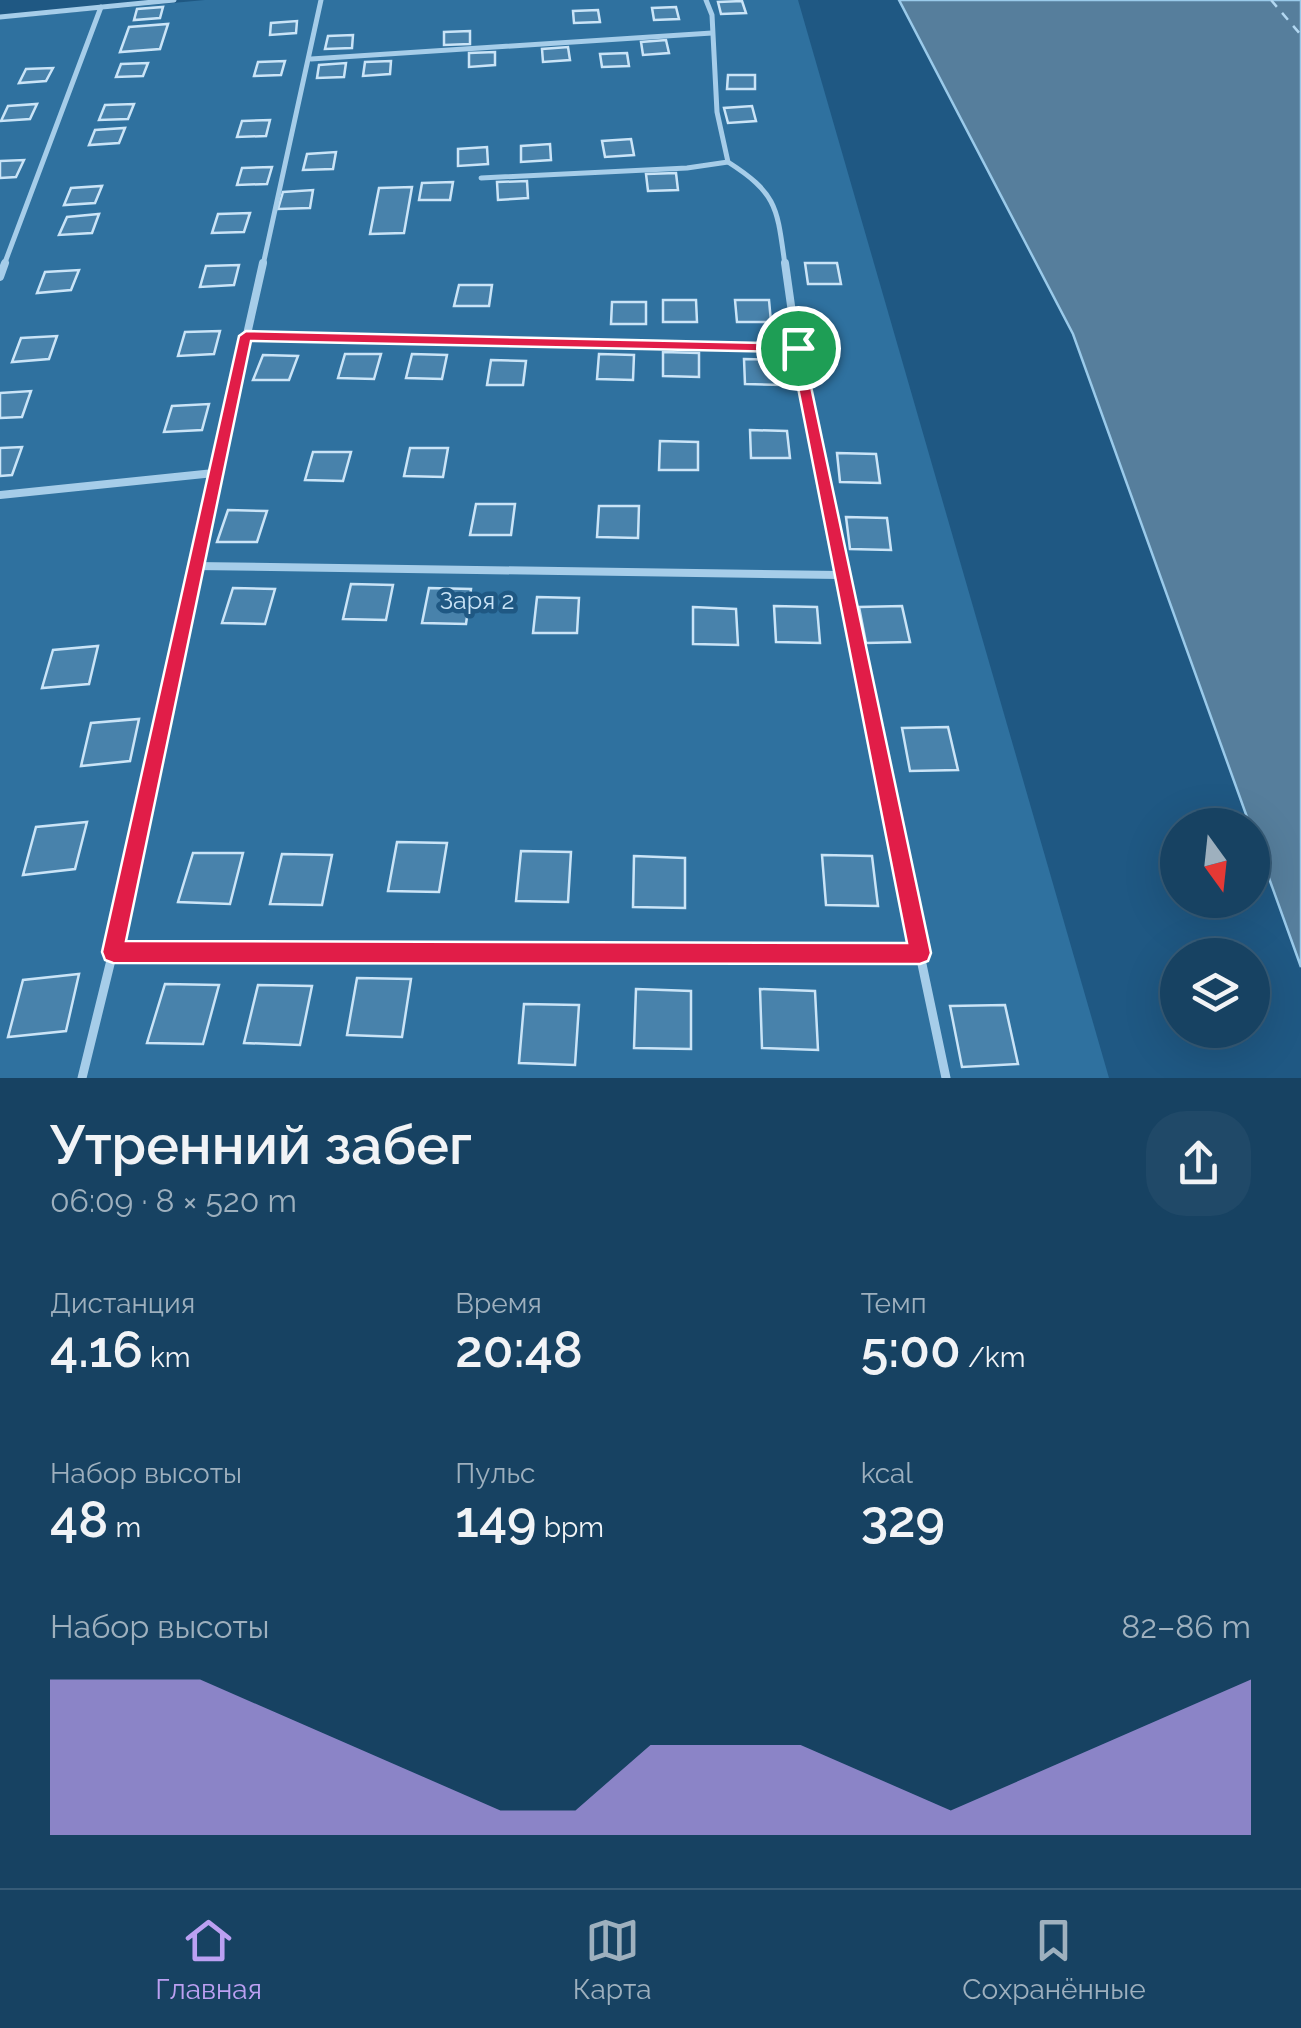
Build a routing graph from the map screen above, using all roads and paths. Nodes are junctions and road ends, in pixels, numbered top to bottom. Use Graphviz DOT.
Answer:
graph roads {
  1 [pos="174,0"];
  2 [pos="321,0"];
  3 [pos="706,0"];
  4 [pos="101,8"];
  5 [pos="0,17"];
  6 [pos="712,33"];
  7 [pos="311,60"];
  8 [pos="728,162"];
  9 [pos="480,178"];
  10 [pos="0,277"];
  11 [pos="246,336"];
  12 [pos="798,348"];
  13 [pos="214,473"];
  14 [pos="0,495"];
  15 [pos="195,566"];
  16 [pos="840,575"];
  17 [pos="113,952"];
  18 [pos="920,953"];
  19 [pos="82,1078"];
  20 [pos="946,1078"];
  1 -- 4 [label="lane"];
  2 -- 7 [label="lane"];
  3 -- 6 [label="lane"];
  4 -- 5 [label="lane"];
  4 -- 10 [label="lane"];
  6 -- 7 [label="lane"];
  6 -- 8 [label="lane"];
  7 -- 11 [label="lane"];
  8 -- 9 [label="lane"];
  8 -- 12 [label="lane"];
  11 -- 12 [label="lane"];
  11 -- 13 [label="lane"];
  12 -- 16 [label="lane"];
  13 -- 14 [label="lane"];
  13 -- 15 [label="lane"];
  15 -- 16 [label="lane"];
  15 -- 17 [label="lane"];
  16 -- 18 [label="lane"];
  17 -- 18 [label="lane"];
  17 -- 19 [label="lane"];
  18 -- 20 [label="lane"];
}
